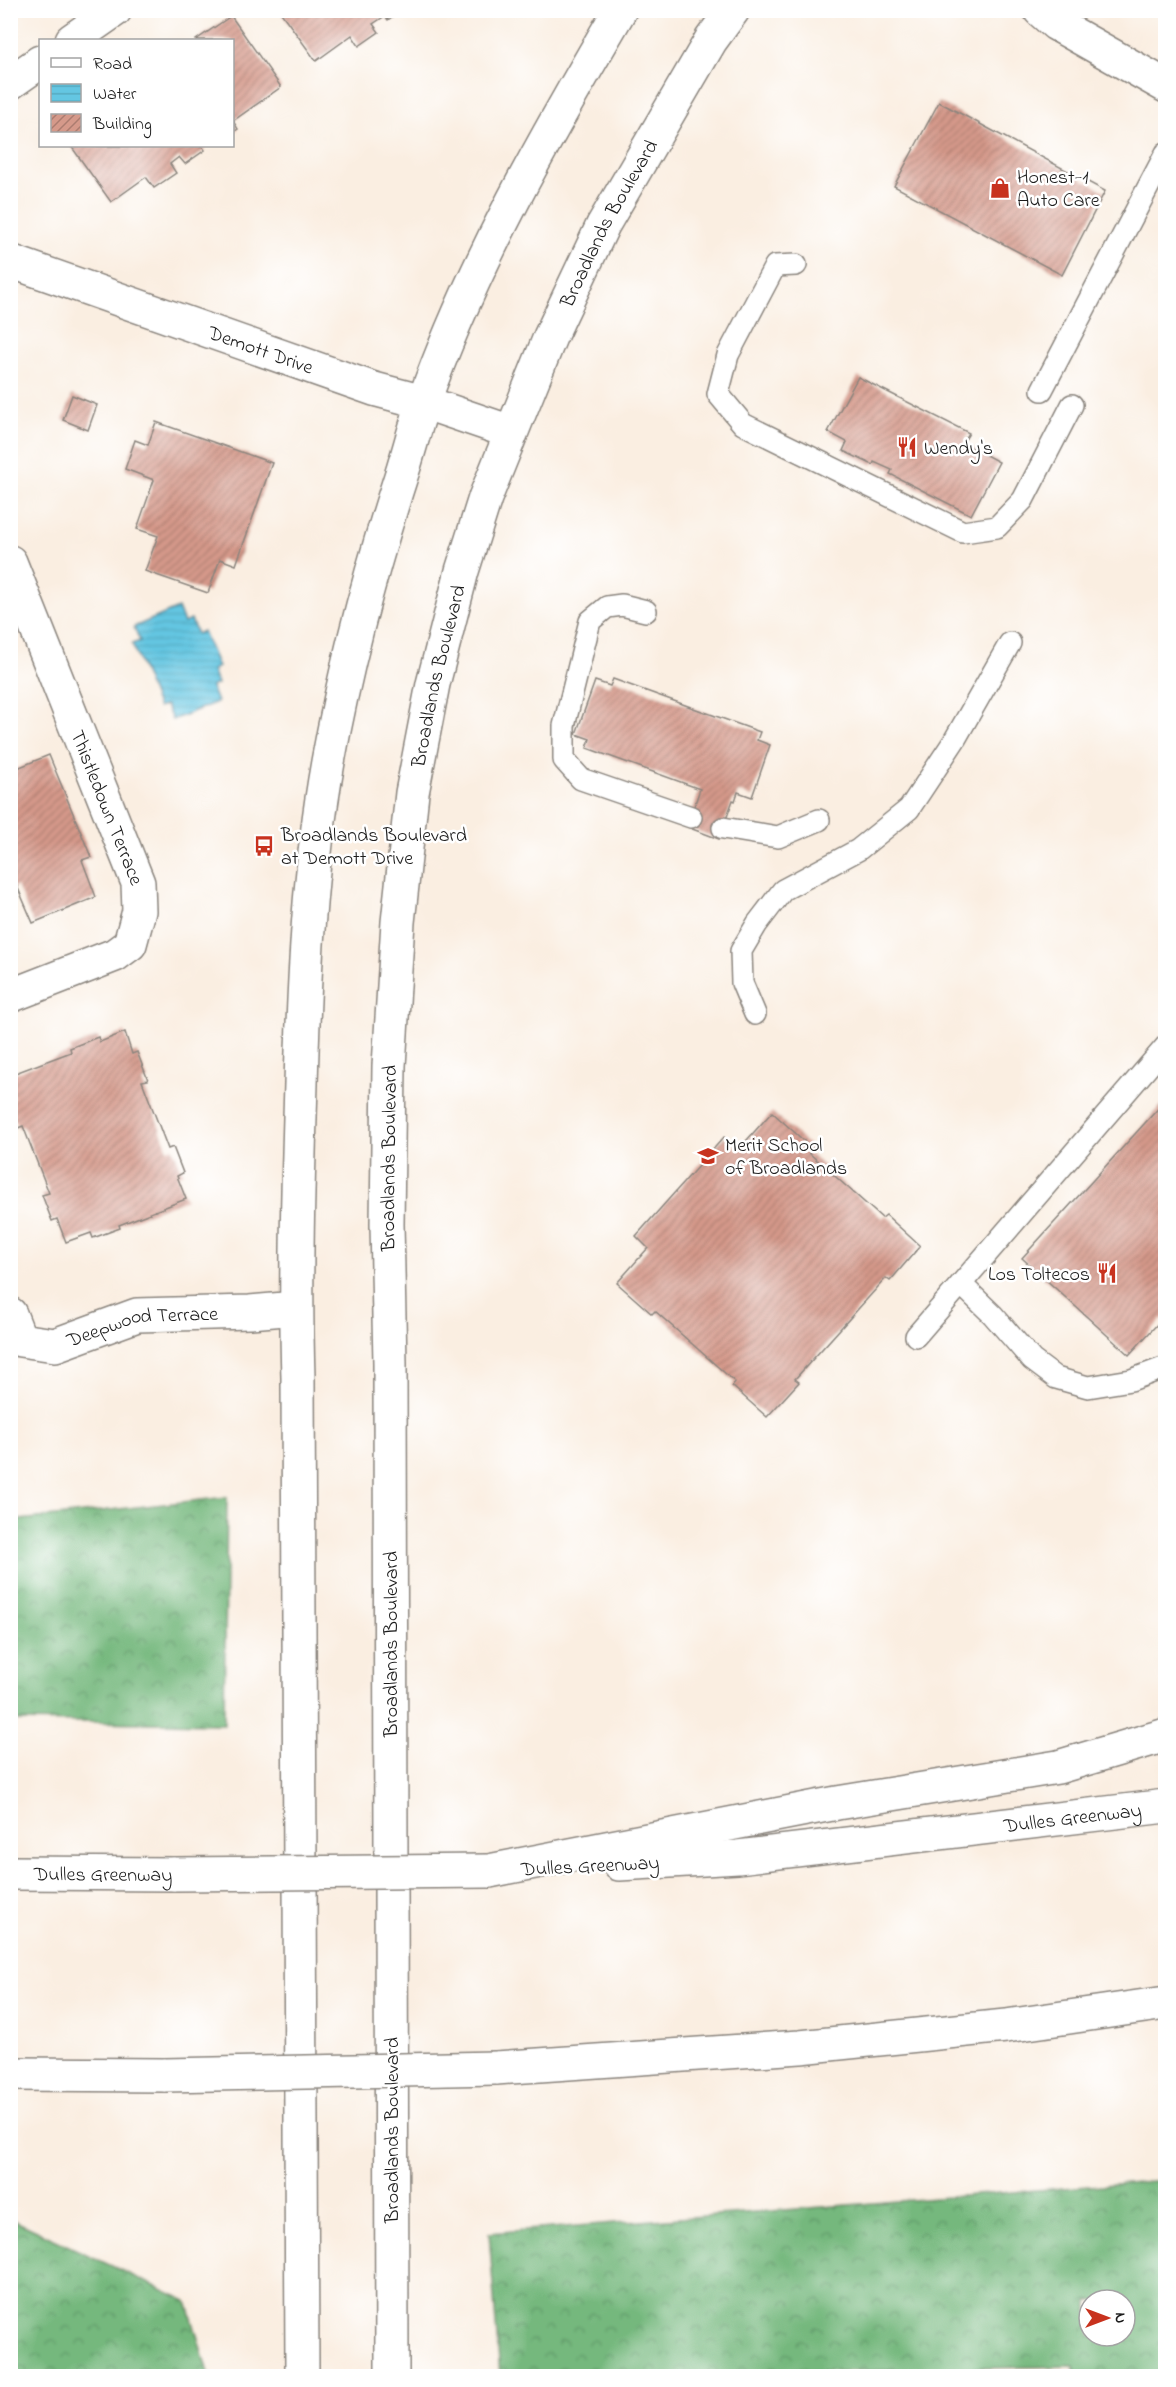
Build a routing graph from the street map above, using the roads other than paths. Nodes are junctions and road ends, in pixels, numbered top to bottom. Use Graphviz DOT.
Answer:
graph roads {
  1 [pos="115,10"];
  2 [pos="620,10"];
  3 [pos="733,10"];
  4 [pos="1040,10"];
  5 [pos="73,39"];
  6 [pos="39,63"];
  7 [pos="10,83"];
  8 [pos="1165,84"];
  9 [pos="1166,153"];
  10 [pos="10,261"];
  11 [pos="796,265"];
  12 [pos="1042,390"];
  13 [pos="423,402"];
  14 [pos="1072,405"];
  15 [pos="511,432"];
  16 [pos="11,562"];
  17 [pos="646,611"];
  18 [pos="1010,643"];
  19 [pos="691,818"];
  20 [pos="819,820"];
  21 [pos="723,828"];
  22 [pos="14,985"];
  23 [pos="755,1014"];
  24 [pos="1166,1046"];
  25 [pos="960,1284"];
  26 [pos="296,1308"];
  27 [pos="10,1314"];
  28 [pos="915,1336"];
  29 [pos="1166,1367"];
  30 [pos="1166,1735"];
  31 [pos="1166,1806"];
  32 [pos="489,1872"];
  33 [pos="10,1873"];
  34 [pos="1166,2003"];
  35 [pos="1166,2024"];
  36 [pos="1005,2026"];
  37 [pos="10,2074"];
  38 [pos="302,2376"];
  39 [pos="392,2376"];
  1 -- 5 [label="main road"];
  2 -- 13 [label="main road"];
  3 -- 15 [label="main road, Broadlands Boulevard"];
  4 -- 8 [label="main road"];
  6 -- 7 [label="main road"];
  9 -- 12 [label="lane"];
  10 -- 13 [label="main road, Demott Drive"];
  11 -- 14 [label="lane"];
  13 -- 15 [label="main road, Demott Drive"];
  13 -- 26 [label="main road"];
  15 -- 39 [label="main road, Broadlands Boulevard"];
  16 -- 22 [label="main road, Thistledown Terrace"];
  17 -- 19 [label="lane"];
  18 -- 23 [label="lane"];
  20 -- 21 [label="lane"];
  24 -- 25 [label="lane"];
  25 -- 28 [label="lane"];
  25 -- 29 [label="lane"];
  26 -- 27 [label="main road, Deepwood Terrace"];
  26 -- 38 [label="main road"];
  30 -- 32 [label="main road"];
  31 -- 32 [label="main road, Dulles Greenway"];
  32 -- 33 [label="main road, Dulles Greenway, bridge"];
  34 -- 36 [label="main road"];
  35 -- 36 [label="main road"];
  36 -- 37 [label="main road, bridge"];
}
